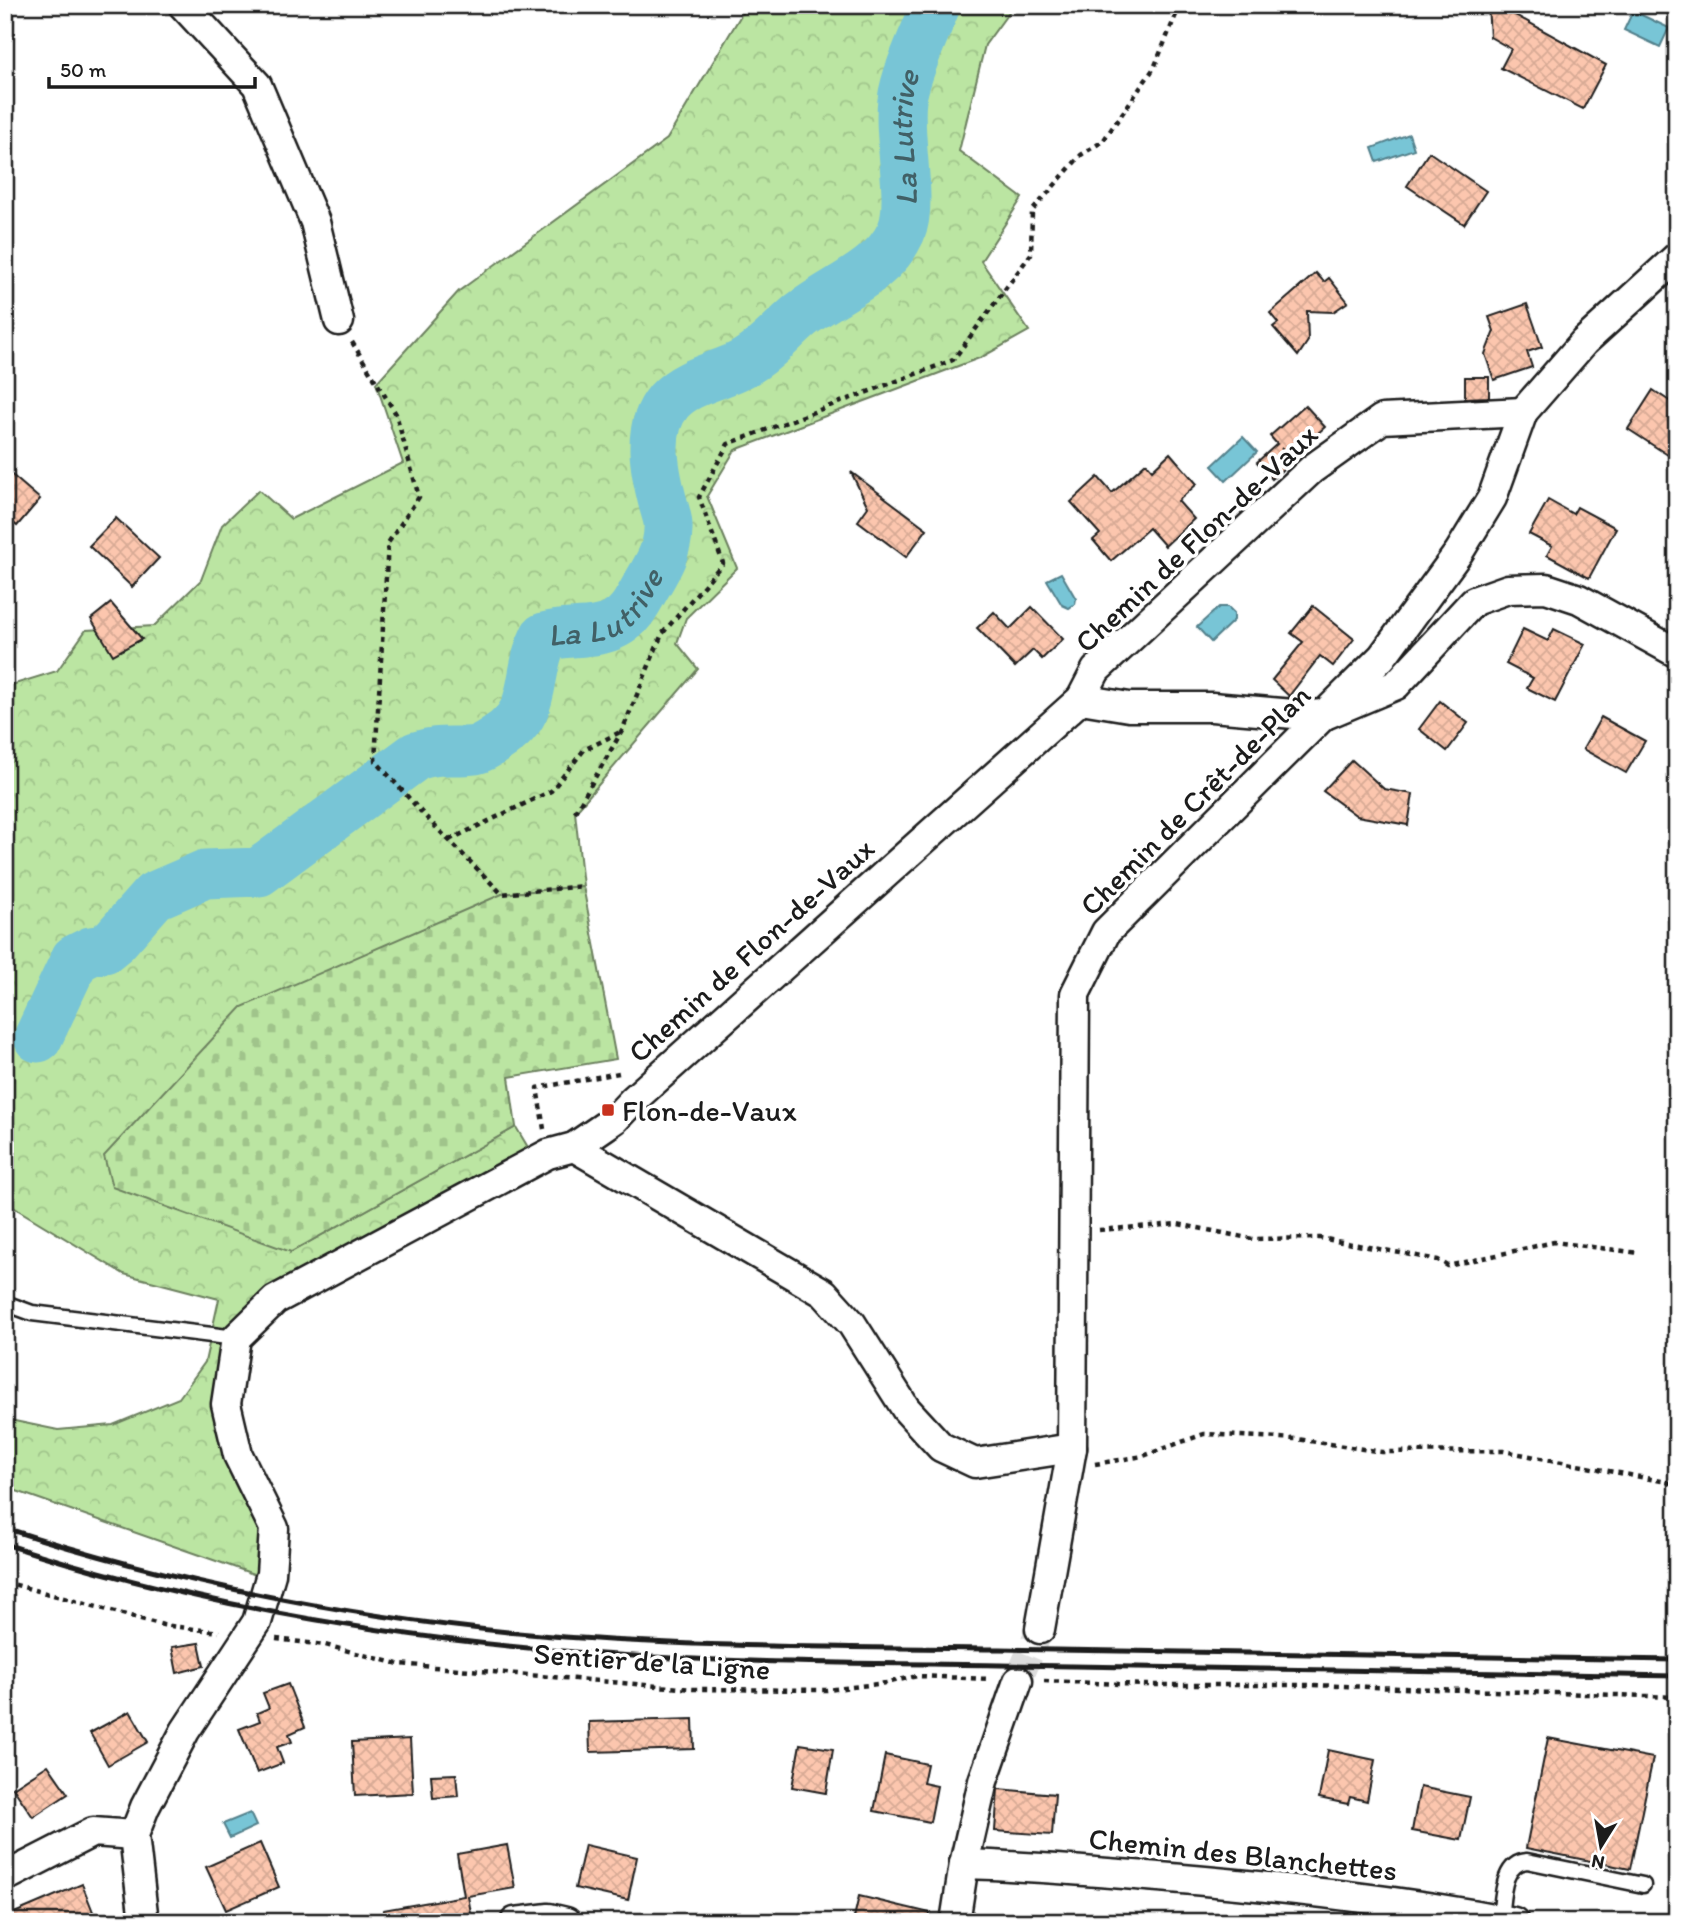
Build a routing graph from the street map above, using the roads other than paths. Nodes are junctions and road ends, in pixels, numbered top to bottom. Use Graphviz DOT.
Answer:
graph roads {
  1 [pos="183,5"];
  2 [pos="1677,257"];
  3 [pos="338,321"];
  4 [pos="1523,412"];
  5 [pos="1677,653"];
  6 [pos="1081,699"];
  7 [pos="1327,714"];
  8 [pos="561,1150"];
  9 [pos="5,1303"];
  10 [pos="236,1338"];
  11 [pos="1071,1457"];
  12 [pos="1040,1629"];
  13 [pos="1018,1681"];
  14 [pos="134,1835"];
  15 [pos="964,1864"];
  16 [pos="5,1877"];
  17 [pos="1643,1885"];
  18 [pos="1507,1920"];
  19 [pos="144,1922"];
  20 [pos="515,1922"];
  21 [pos="566,1922"];
  22 [pos="955,1922"];
  1 -- 3 [label="street"];
  2 -- 4 [label="street, Chemin de Crêt-de-Plan"];
  4 -- 6 [label="street, Chemin de Flon-de-Vaux"];
  4 -- 7 [label="street, Chemin de Crêt-de-Plan"];
  5 -- 7 [label="street"];
  6 -- 7 [label="street"];
  6 -- 8 [label="street, Chemin de Flon-de-Vaux"];
  7 -- 11 [label="street, Chemin de Crêt-de-Plan"];
  8 -- 10 [label="street, Chemin de Flon-de-Vaux"];
  8 -- 11 [label="street"];
  9 -- 10 [label="lane"];
  10 -- 14 [label="street"];
  11 -- 12 [label="street, Chemin de Crêt-de-Plan"];
  13 -- 15 [label="street"];
  14 -- 16 [label="street"];
  14 -- 19 [label="street"];
  15 -- 18 [label="street, Chemin des Blanchettes"];
  15 -- 22 [label="street"];
  17 -- 18 [label="lane"];
  20 -- 21 [label="street"];
}
